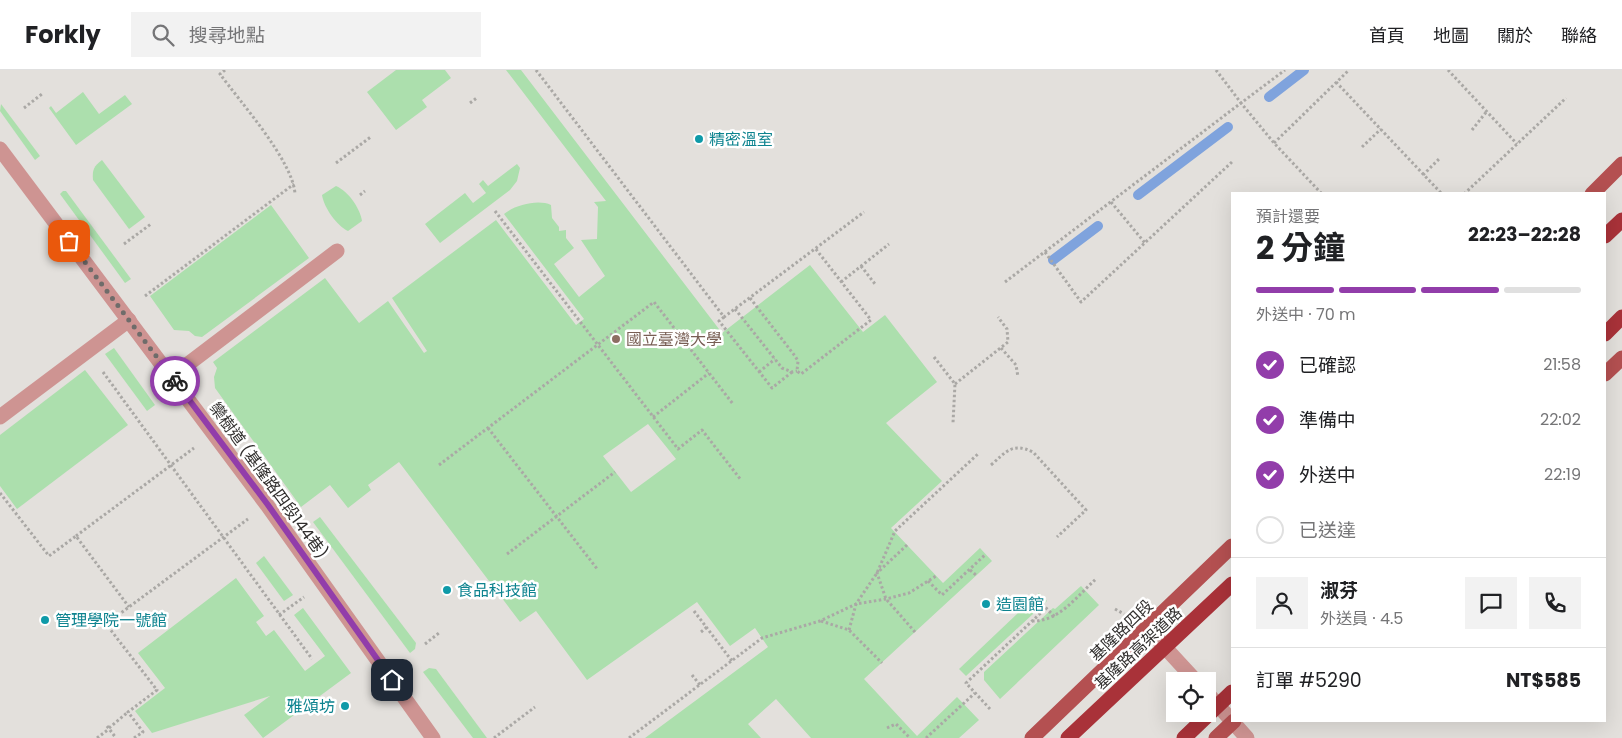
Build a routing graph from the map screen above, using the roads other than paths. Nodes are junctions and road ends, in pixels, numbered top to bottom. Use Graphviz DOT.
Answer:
graph roads {
  1 [pos="0,149"];
  2 [pos="1622,164"];
  3 [pos="1594,192"];
  4 [pos="1622,220"];
  5 [pos="1606,235"];
  6 [pos="337,251"];
  7 [pos="1622,317"];
  8 [pos="128,320"];
  9 [pos="1606,333"];
  10 [pos="1622,358"];
  11 [pos="1606,373"];
  12 [pos="171,376"];
  13 [pos="0,417"];
  14 [pos="1231,547"];
  15 [pos="1231,585"];
  16 [pos="1148,629"];
  17 [pos="1188,672"];
  18 [pos="1231,693"];
  19 [pos="1216,703"];
  20 [pos="1231,719"];
  21 [pos="1234,722"];
  22 [pos="433,738"];
  23 [pos="1032,738"];
  24 [pos="1068,738"];
  25 [pos="1184,738"];
  26 [pos="1216,738"];
  27 [pos="1247,738"];
  1 -- 8 [label="lane, 欒樹道 (基隆路四段144巷)"];
  2 -- 3 [label="main road"];
  4 -- 5 [label="highway"];
  6 -- 12 [label="lane"];
  7 -- 9 [label="highway"];
  8 -- 12 [label="lane, 欒樹道 (基隆路四段144巷)"];
  8 -- 13 [label="lane"];
  10 -- 11 [label="main road"];
  12 -- 22 [label="lane, 欒樹道 (基隆路四段144巷)"];
  14 -- 16 [label="main road, 基隆路四段"];
  15 -- 24 [label="highway, 基隆路高架道路, bridge"];
  16 -- 17 [label="lane"];
  16 -- 23 [label="main road, 基隆路四段"];
  18 -- 25 [label="highway, bridge"];
  19 -- 20 [label="lane"];
  21 -- 26 [label="main road"];
  21 -- 27 [label="lane"];
}
